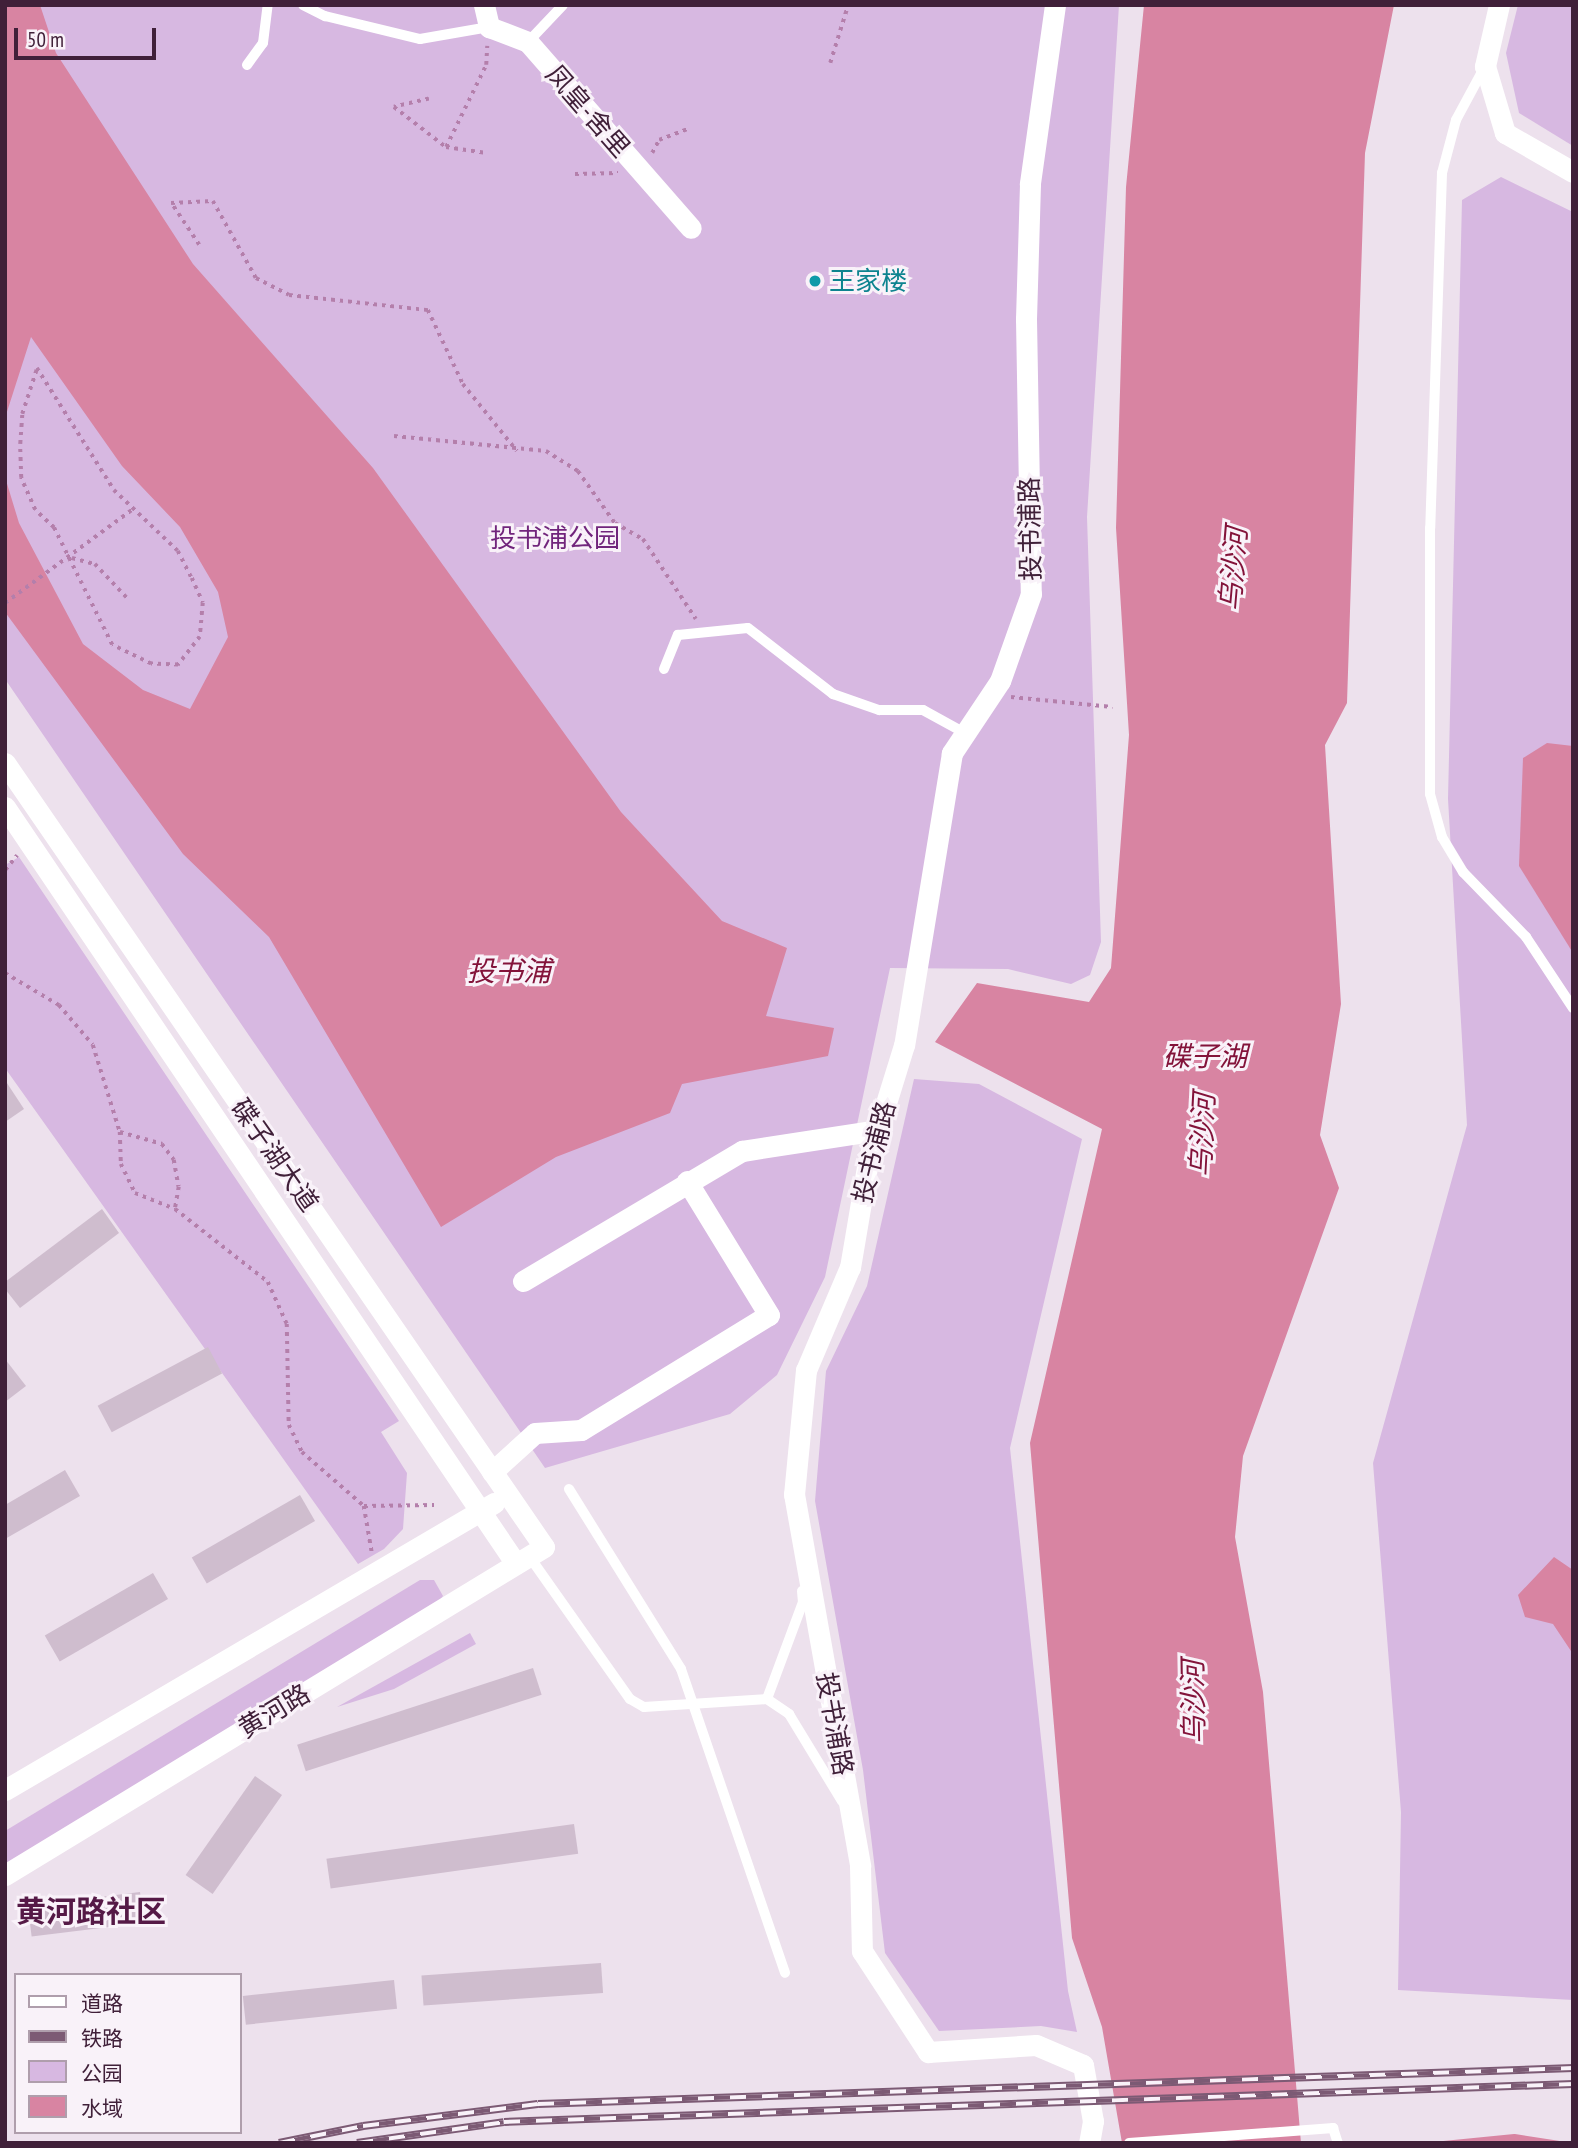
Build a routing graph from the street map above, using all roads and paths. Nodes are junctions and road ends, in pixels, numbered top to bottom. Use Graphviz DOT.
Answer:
graph roads {
  1 [pos="268,5"];
  2 [pos="303,5"];
  3 [pos="484,5"];
  4 [pos="563,5"];
  5 [pos="848,5"];
  6 [pos="1055,5"];
  7 [pos="1499,5"];
  8 [pos="489,27"];
  9 [pos="528,42"];
  10 [pos="830,63"];
  11 [pos="247,65"];
  12 [pos="1485,66"];
  13 [pos="429,99"];
  14 [pos="446,147"];
  15 [pos="487,153"];
  16 [pos="1573,172"];
  17 [pos="691,228"];
  18 [pos="199,245"];
  19 [pos="394,436"];
  20 [pos="517,451"];
  21 [pos="133,509"];
  22 [pos="70,558"];
  23 [pos="129,600"];
  24 [pos="5,603"];
  25 [pos="704,633"];
  26 [pos="664,669"];
  27 [pos="991,695"];
  28 [pos="1113,707"];
  29 [pos="965,733"];
  30 [pos="5,763"];
  31 [pos="5,807"];
  32 [pos="5,973"];
  33 [pos="1573,1008"];
  34 [pos="877,1130"];
  35 [pos="120,1132"];
  36 [pos="687,1181"];
  37 [pos="175,1209"];
  38 [pos="523,1281"];
  39 [pos="492,1472"];
  40 [pos="569,1489"];
  41 [pos="508,1494"];
  42 [pos="794,1494"];
  43 [pos="434,1505"];
  44 [pos="364,1506"];
  45 [pos="481,1510"];
  46 [pos="529,1556"];
  47 [pos="376,1572"];
  48 [pos="767,1699"];
  49 [pos="693,1704"];
  50 [pos="5,1790"];
  51 [pos="851,1814"];
  52 [pos="5,1875"];
  53 [pos="785,1973"];
  54 [pos="1089,2143"];
  55 [pos="1129,2143"];
  56 [pos="1338,2143"];
  1 -- 11 [label="lane"];
  2 -- 8 [label="lane"];
  3 -- 8 [label="street"];
  4 -- 9 [label="lane"];
  5 -- 10 [label="path"];
  6 -- 27 [label="street, 投书浦路"];
  7 -- 12 [label="street"];
  8 -- 9 [label="street, 凤皇-舍里"];
  8 -- 14 [label="path"];
  9 -- 17 [label="street, 凤皇-舍里"];
  12 -- 16 [label="street"];
  12 -- 33 [label="lane"];
  13 -- 14 [label="path"];
  14 -- 15 [label="path"];
  18 -- 20 [label="path"];
  19 -- 20 [label="path"];
  20 -- 25 [label="path"];
  21 -- 22 [label="path"];
  21 -- 22 [label="path"];
  21 -- 22 [label="path"];
  22 -- 23 [label="path"];
  22 -- 24 [label="path"];
  25 -- 26 [label="lane"];
  25 -- 29 [label="lane"];
  27 -- 28 [label="path"];
  27 -- 29 [label="street, 投书浦路"];
  29 -- 34 [label="street, 投书浦路"];
  30 -- 39 [label="street, 碟子湖大道"];
  31 -- 45 [label="street, 碟子湖大道"];
  32 -- 35 [label="path"];
  34 -- 36 [label="street"];
  34 -- 42 [label="street, 投书浦路"];
  35 -- 37 [label="path"];
  35 -- 37 [label="path"];
  36 -- 38 [label="street"];
  36 -- 39 [label="street"];
  37 -- 44 [label="path"];
  39 -- 41 [label="street, 碟子湖大道"];
  40 -- 49 [label="lane"];
  41 -- 45 [label="street"];
  41 -- 46 [label="street, 碟子湖大道"];
  42 -- 48 [label="lane"];
  42 -- 51 [label="street, 投书浦路"];
  43 -- 44 [label="path"];
  44 -- 47 [label="path"];
  45 -- 46 [label="street, 碟子湖大道"];
  45 -- 47 [label="street"];
  46 -- 49 [label="lane"];
  46 -- 52 [label="street, 黄河路"];
  47 -- 50 [label="street"];
  48 -- 49 [label="lane"];
  48 -- 51 [label="lane"];
  49 -- 53 [label="lane"];
  51 -- 54 [label="street, 投书浦路"];
  55 -- 56 [label="lane"];
}
